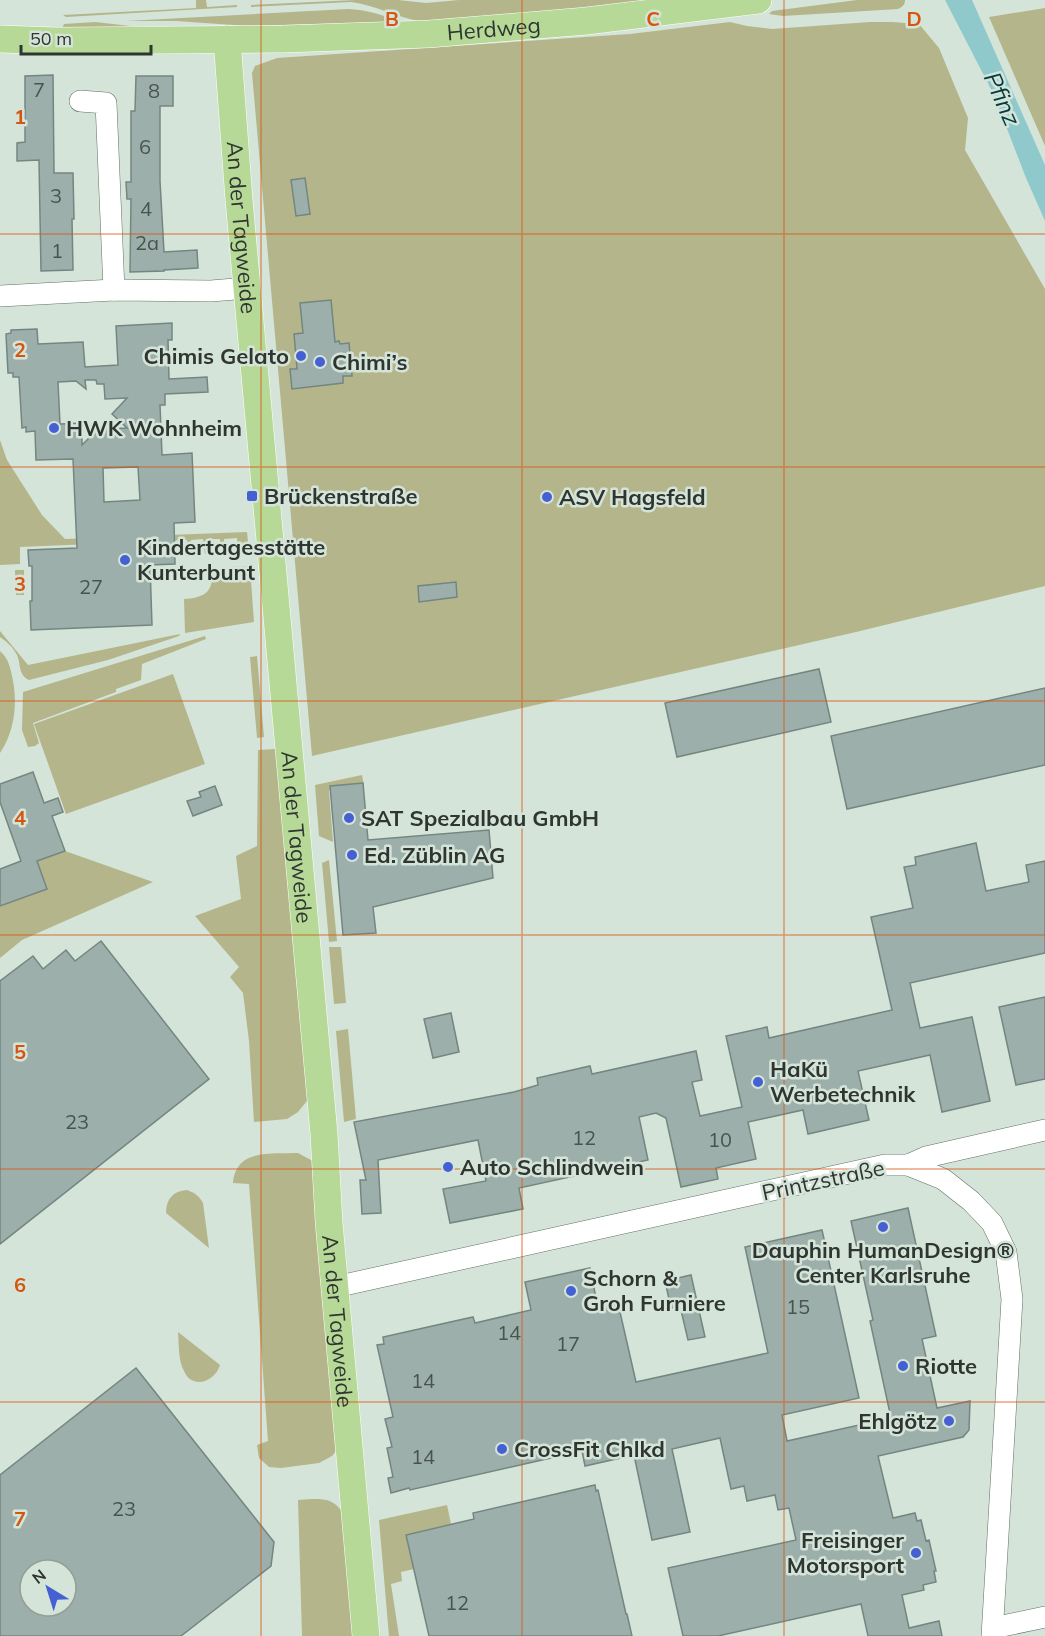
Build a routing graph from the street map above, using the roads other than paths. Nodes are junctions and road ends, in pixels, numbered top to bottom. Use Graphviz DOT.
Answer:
graph roads {
  1 [pos="758,0"];
  2 [pos="0,39"];
  3 [pos="227,39"];
  4 [pos="80,101"];
  5 [pos="247,288"];
  6 [pos="114,290"];
  7 [pos="0,296"];
  8 [pos="1045,1130"];
  9 [pos="908,1166"];
  10 [pos="335,1287"];
  11 [pos="1045,1617"];
  12 [pos="993,1632"];
  13 [pos="366,1636"];
  1 -- 3 [label="main road, Herdweg"];
  2 -- 3 [label="main road"];
  3 -- 5 [label="main road, An der Tagweide"];
  4 -- 6 [label="street"];
  5 -- 6 [label="street"];
  5 -- 10 [label="main road, An der Tagweide"];
  6 -- 7 [label="street"];
  8 -- 9 [label="street"];
  9 -- 10 [label="street, Printzstraße"];
  9 -- 12 [label="street, Printzstraße"];
  10 -- 13 [label="main road, An der Tagweide"];
  11 -- 12 [label="street"];
}
